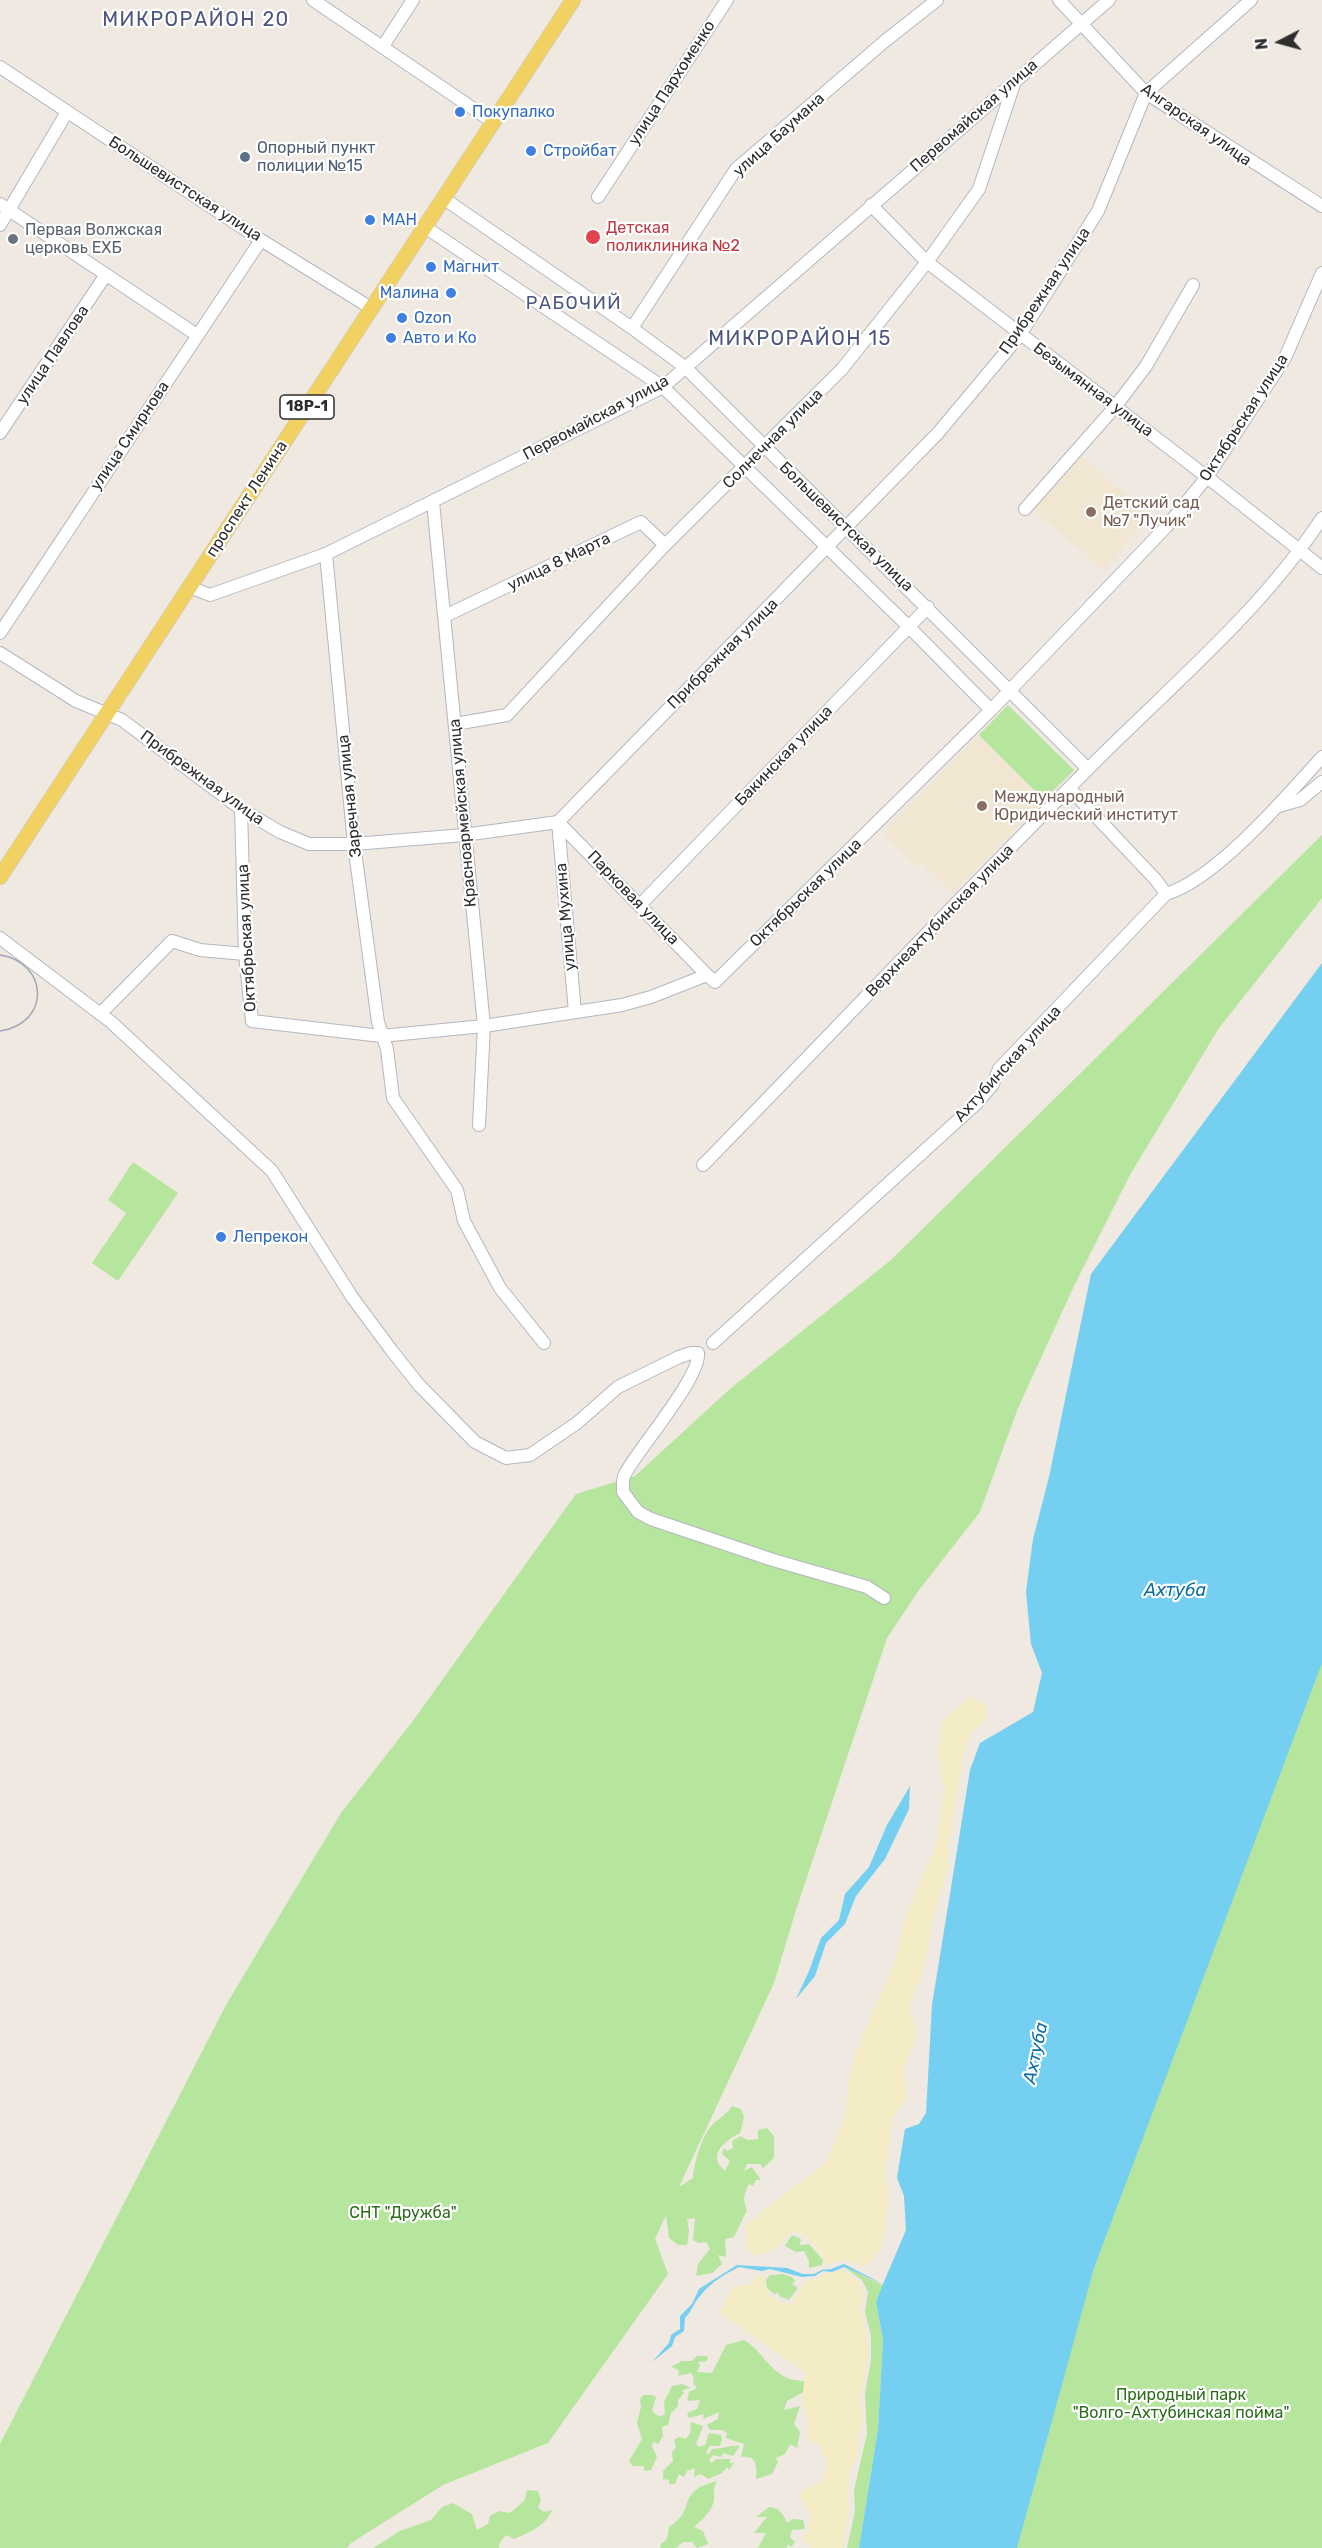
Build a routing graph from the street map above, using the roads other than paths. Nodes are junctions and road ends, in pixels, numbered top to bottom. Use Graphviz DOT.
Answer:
graph roads {
  1 [pos="313,0"];
  2 [pos="413,0"];
  3 [pos="573,0"];
  4 [pos="727,0"];
  5 [pos="938,0"];
  6 [pos="1059,0"];
  7 [pos="1109,0"];
  8 [pos="1251,0"];
  9 [pos="1081,25"];
  10 [pos="383,46"];
  11 [pos="0,67"];
  12 [pos="1014,82"];
  13 [pos="1146,93"];
  14 [pos="67,112"];
  15 [pos="493,122"];
  16 [pos="598,197"];
  17 [pos="443,198"];
  18 [pos="871,205"];
  19 [pos="1322,206"];
  20 [pos="5,208"];
  21 [pos="0,225"];
  22 [pos="425,227"];
  23 [pos="261,240"];
  24 [pos="927,262"];
  25 [pos="1322,273"];
  26 [pos="105,276"];
  27 [pos="1193,285"];
  28 [pos="371,308"];
  29 [pos="632,328"];
  30 [pos="197,335"];
  31 [pos="1020,335"];
  32 [pos="686,368"];
  33 [pos="663,387"];
  34 [pos="1115,406"];
  35 [pos="0,434"];
  36 [pos="765,447"];
  37 [pos="746,467"];
  38 [pos="1207,477"];
  39 [pos="433,502"];
  40 [pos="1025,509"];
  41 [pos="1322,518"];
  42 [pos="847,528"];
  43 [pos="665,545"];
  44 [pos="827,548"];
  45 [pos="1300,552"];
  46 [pos="326,554"];
  47 [pos="1322,568"];
  48 [pos="189,587"];
  49 [pos="928,607"];
  50 [pos="446,616"];
  51 [pos="909,627"];
  52 [pos="0,633"];
  53 [pos="0,653"];
  54 [pos="1010,691"];
  55 [pos="991,710"];
  56 [pos="106,714"];
  57 [pos="455,724"];
  58 [pos="1322,757"];
  59 [pos="1088,769"];
  60 [pos="1322,782"];
  61 [pos="1069,788"];
  62 [pos="1278,806"];
  63 [pos="241,809"];
  64 [pos="558,822"];
  65 [pos="464,835"];
  66 [pos="354,844"];
  67 [pos="0,877"];
  68 [pos="1166,894"];
  69 [pos="640,904"];
  70 [pos="0,938"];
  71 [pos="245,954"];
  72 [pos="707,975"];
  73 [pos="575,1012"];
  74 [pos="100,1014"];
  75 [pos="484,1026"];
  76 [pos="381,1036"];
  77 [pos="479,1125"];
  78 [pos="704,1165"];
  79 [pos="713,1342"];
  80 [pos="544,1343"];
  81 [pos="884,1598"];
  1 -- 10 [label="street"];
  2 -- 10 [label="street"];
  3 -- 15 [label="main road, проспект Ленина / 18Р-1"];
  4 -- 16 [label="street, улица Пархоменко"];
  5 -- 29 [label="street, улица Баумана"];
  6 -- 9 [label="street, Ангарская улица"];
  7 -- 9 [label="street, Первомайская улица"];
  8 -- 13 [label="street, Прибрежная улица"];
  9 -- 12 [label="street, Первомайская улица"];
  9 -- 13 [label="street, Ангарская улица"];
  10 -- 15 [label="street"];
  11 -- 14 [label="street, Большевистская улица"];
  12 -- 18 [label="street, Первомайская улица"];
  12 -- 24 [label="street, Солнечная улица"];
  13 -- 19 [label="street, Ангарская улица"];
  13 -- 31 [label="street, Прибрежная улица"];
  14 -- 20 [label="street"];
  14 -- 23 [label="street, Большевистская улица"];
  15 -- 17 [label="main road, проспект Ленина / 18Р-1"];
  17 -- 22 [label="main road, проспект Ленина / 18Р-1"];
  17 -- 29 [label="street, Большевистская улица"];
  18 -- 24 [label="street, Безымянная улица"];
  18 -- 32 [label="street, Первомайская улица"];
  20 -- 21 [label="street"];
  20 -- 26 [label="street"];
  22 -- 28 [label="main road, проспект Ленина / 18Р-1"];
  22 -- 33 [label="street, Большевистская улица"];
  23 -- 28 [label="street, Большевистская улица"];
  23 -- 30 [label="street, улица Смирнова"];
  24 -- 31 [label="street, Безымянная улица"];
  24 -- 36 [label="street, Солнечная улица"];
  25 -- 38 [label="street, Октябрьская улица"];
  26 -- 30 [label="street"];
  26 -- 35 [label="street, улица Павлова"];
  27 -- 34 [label="street"];
  28 -- 48 [label="main road, проспект Ленина / 18Р-1"];
  29 -- 32 [label="street, Большевистская улица"];
  30 -- 52 [label="street, улица Смирнова"];
  31 -- 34 [label="street, Безымянная улица"];
  31 -- 42 [label="street, Прибрежная улица"];
  32 -- 33 [label="street, Первомайская улица"];
  32 -- 36 [label="street, Большевистская улица"];
  33 -- 37 [label="street, Большевистская улица"];
  33 -- 39 [label="street, Первомайская улица"];
  34 -- 38 [label="street, Безымянная улица"];
  34 -- 40 [label="street"];
  36 -- 37 [label="street, Солнечная улица"];
  36 -- 42 [label="street, Большевистская улица"];
  37 -- 43 [label="street, Солнечная улица"];
  37 -- 44 [label="street, Большевистская улица"];
  38 -- 45 [label="street, Безымянная улица"];
  38 -- 54 [label="street, Октябрьская улица"];
  39 -- 46 [label="street, Первомайская улица"];
  39 -- 50 [label="street, Красноармейская улица"];
  41 -- 45 [label="street, Верхнеахтубинская улица"];
  42 -- 44 [label="street, Прибрежная улица"];
  42 -- 49 [label="street, Большевистская улица"];
  43 -- 50 [label="street, улица 8 Марта"];
  43 -- 57 [label="street, Солнечная улица"];
  44 -- 51 [label="street, Большевистская улица"];
  44 -- 64 [label="street, Прибрежная улица"];
  45 -- 47 [label="street, Безымянная улица"];
  45 -- 59 [label="street, Верхнеахтубинская улица"];
  46 -- 48 [label="street, Первомайская улица"];
  46 -- 66 [label="street, Заречная улица"];
  48 -- 56 [label="main road, проспект Ленина / 18Р-1"];
  49 -- 51 [label="street, Бакинская улица"];
  49 -- 54 [label="street, Большевистская улица"];
  50 -- 57 [label="street, Красноармейская улица"];
  51 -- 55 [label="street, Большевистская улица"];
  51 -- 69 [label="street, Бакинская улица"];
  53 -- 56 [label="street, Прибрежная улица"];
  54 -- 55 [label="street, Октябрьская улица"];
  54 -- 59 [label="street, Большевистская улица"];
  55 -- 72 [label="street, Октябрьская улица"];
  56 -- 63 [label="street, Прибрежная улица"];
  56 -- 67 [label="main road, проспект Ленина / 18Р-1"];
  57 -- 65 [label="street, Красноармейская улица"];
  58 -- 62 [label="street, Ахтубинская улица"];
  59 -- 61 [label="street, Верхнеахтубинская улица"];
  60 -- 62 [label="street"];
  61 -- 68 [label="street"];
  61 -- 78 [label="street, Верхнеахтубинская улица"];
  62 -- 68 [label="street, Ахтубинская улица"];
  63 -- 66 [label="street, Прибрежная улица"];
  63 -- 71 [label="street, Октябрьская улица"];
  64 -- 65 [label="street, Прибрежная улица"];
  64 -- 69 [label="street, Парковая улица"];
  64 -- 73 [label="street, улица Мухина"];
  65 -- 66 [label="street, Прибрежная улица"];
  65 -- 75 [label="street, Красноармейская улица"];
  66 -- 76 [label="street, Заречная улица"];
  68 -- 79 [label="street, Ахтубинская улица"];
  69 -- 72 [label="street, Парковая улица"];
  70 -- 74 [label="street"];
  71 -- 74 [label="street"];
  71 -- 76 [label="street, Октябрьская улица"];
  72 -- 73 [label="street, Октябрьская улица"];
  73 -- 75 [label="street, Октябрьская улица"];
  74 -- 81 [label="street"];
  75 -- 76 [label="street, Октябрьская улица"];
  75 -- 77 [label="street, Красноармейская улица"];
  76 -- 80 [label="street, Заречная улица"];
}
